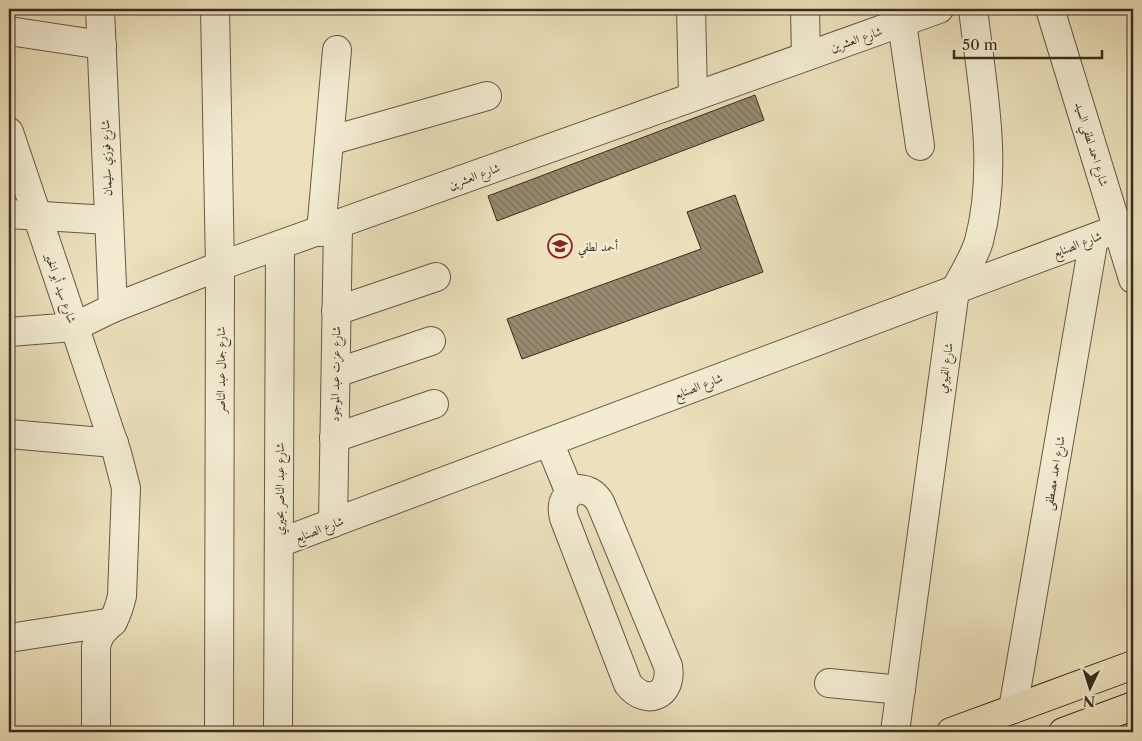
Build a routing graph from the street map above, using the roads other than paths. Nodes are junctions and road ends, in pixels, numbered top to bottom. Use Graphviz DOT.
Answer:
graph roads {
  1 [pos="100,9"];
  2 [pos="215,9"];
  3 [pos="691,9"];
  4 [pos="805,9"];
  5 [pos="939,9"];
  6 [pos="973,9"];
  7 [pos="1050,9"];
  8 [pos="902,23"];
  9 [pos="9,31"];
  10 [pos="102,45"];
  11 [pos="337,50"];
  12 [pos="806,56"];
  13 [pos="487,96"];
  14 [pos="693,96"];
  15 [pos="9,132"];
  16 [pos="329,141"];
  17 [pos="920,146"];
  18 [pos="9,214"];
  19 [pos="36,216"];
  20 [pos="109,220"];
  21 [pos="329,229"];
  22 [pos="1115,230"];
  23 [pos="280,246"];
  24 [pos="220,266"];
  25 [pos="436,277"];
  26 [pos="1133,280"];
  27 [pos="955,290"];
  28 [pos="113,308"];
  29 [pos="336,311"];
  30 [pos="74,327"];
  31 [pos="9,332"];
  32 [pos="430,341"];
  33 [pos="336,373"];
  34 [pos="434,404"];
  35 [pos="9,434"];
  36 [pos="334,438"];
  37 [pos="549,442"];
  38 [pos="114,443"];
  39 [pos="570,493"];
  40 [pos="333,523"];
  41 [pos="279,544"];
  42 [pos="637,590"];
  43 [pos="598,605"];
  44 [pos="112,622"];
  45 [pos="9,638"];
  46 [pos="1133,665"];
  47 [pos="830,683"];
  48 [pos="901,690"];
  49 [pos="1133,706"];
  50 [pos="1013,709"];
  51 [pos="96,732"];
  52 [pos="219,732"];
  53 [pos="278,732"];
  54 [pos="895,732"];
  55 [pos="951,732"];
  56 [pos="1063,732"];
  1 -- 10 [label="street, شارع فوزي سليمان"];
  2 -- 24 [label="street, شارع جمال عبد الناصر"];
  3 -- 14 [label="street"];
  4 -- 12 [label="street"];
  5 -- 8 [label="street, شارع العشرين"];
  6 -- 27 [label="street, شارع الفيومي"];
  7 -- 22 [label="street, شارع احمد لطفي السيد"];
  8 -- 12 [label="street, شارع العشرين"];
  8 -- 17 [label="street"];
  9 -- 10 [label="street"];
  10 -- 20 [label="street, شارع فوزي سليمان"];
  11 -- 16 [label="street, شارع عزت عبد الموجود"];
  12 -- 14 [label="street, شارع العشرين"];
  13 -- 16 [label="street"];
  14 -- 21 [label="street, شارع العشرين"];
  15 -- 19 [label="street, شارع سيد أبو الخير"];
  16 -- 21 [label="street, شارع عزت عبد الموجود"];
  18 -- 19 [label="street"];
  19 -- 20 [label="street"];
  19 -- 30 [label="street, شارع سيد أبو الخير"];
  20 -- 28 [label="street, شارع فوزي سليمان"];
  21 -- 23 [label="street, شارع العشرين"];
  21 -- 29 [label="street, شارع عزت عبد الموجود"];
  22 -- 26 [label="street, شارع احمد لطفي السيد"];
  22 -- 27 [label="street, شارع الصنايع"];
  22 -- 50 [label="street, شارع احمد مصطفى"];
  23 -- 24 [label="street, شارع العشرين"];
  23 -- 41 [label="street, شارع عبد الناصر بحيري"];
  24 -- 28 [label="street, شارع العشرين"];
  24 -- 52 [label="street, شارع جمال عبد الناصر"];
  25 -- 29 [label="street"];
  27 -- 37 [label="street, شارع الصنايع"];
  27 -- 48 [label="street, شارع الفيومي"];
  28 -- 30 [label="street, شارع العشرين"];
  29 -- 33 [label="street, شارع عزت عبد الموجود"];
  30 -- 31 [label="street, شارع العشرين"];
  30 -- 38 [label="street, شارع سيد أبو الخير"];
  32 -- 33 [label="street"];
  33 -- 36 [label="street, شارع عزت عبد الموجود"];
  34 -- 36 [label="street"];
  35 -- 38 [label="street"];
  36 -- 40 [label="street, شارع عزت عبد الموجود"];
  37 -- 39 [label="street"];
  37 -- 40 [label="street, شارع الصنايع"];
  38 -- 44 [label="street, شارع سيد أبو الخير"];
  39 -- 42 [label="street"];
  39 -- 43 [label="street"];
  40 -- 41 [label="street, شارع الصنايع"];
  41 -- 53 [label="street, شارع عبد الناصر بحيري"];
  42 -- 43 [label="street"];
  42 -- 43 [label="street"];
  44 -- 45 [label="street"];
  44 -- 51 [label="street, شارع سيد أبو الخير"];
  46 -- 50 [label="main road"];
  47 -- 48 [label="street"];
  48 -- 54 [label="street, شارع الفيومي"];
  49 -- 56 [label="main road"];
  50 -- 55 [label="main road"];
}
